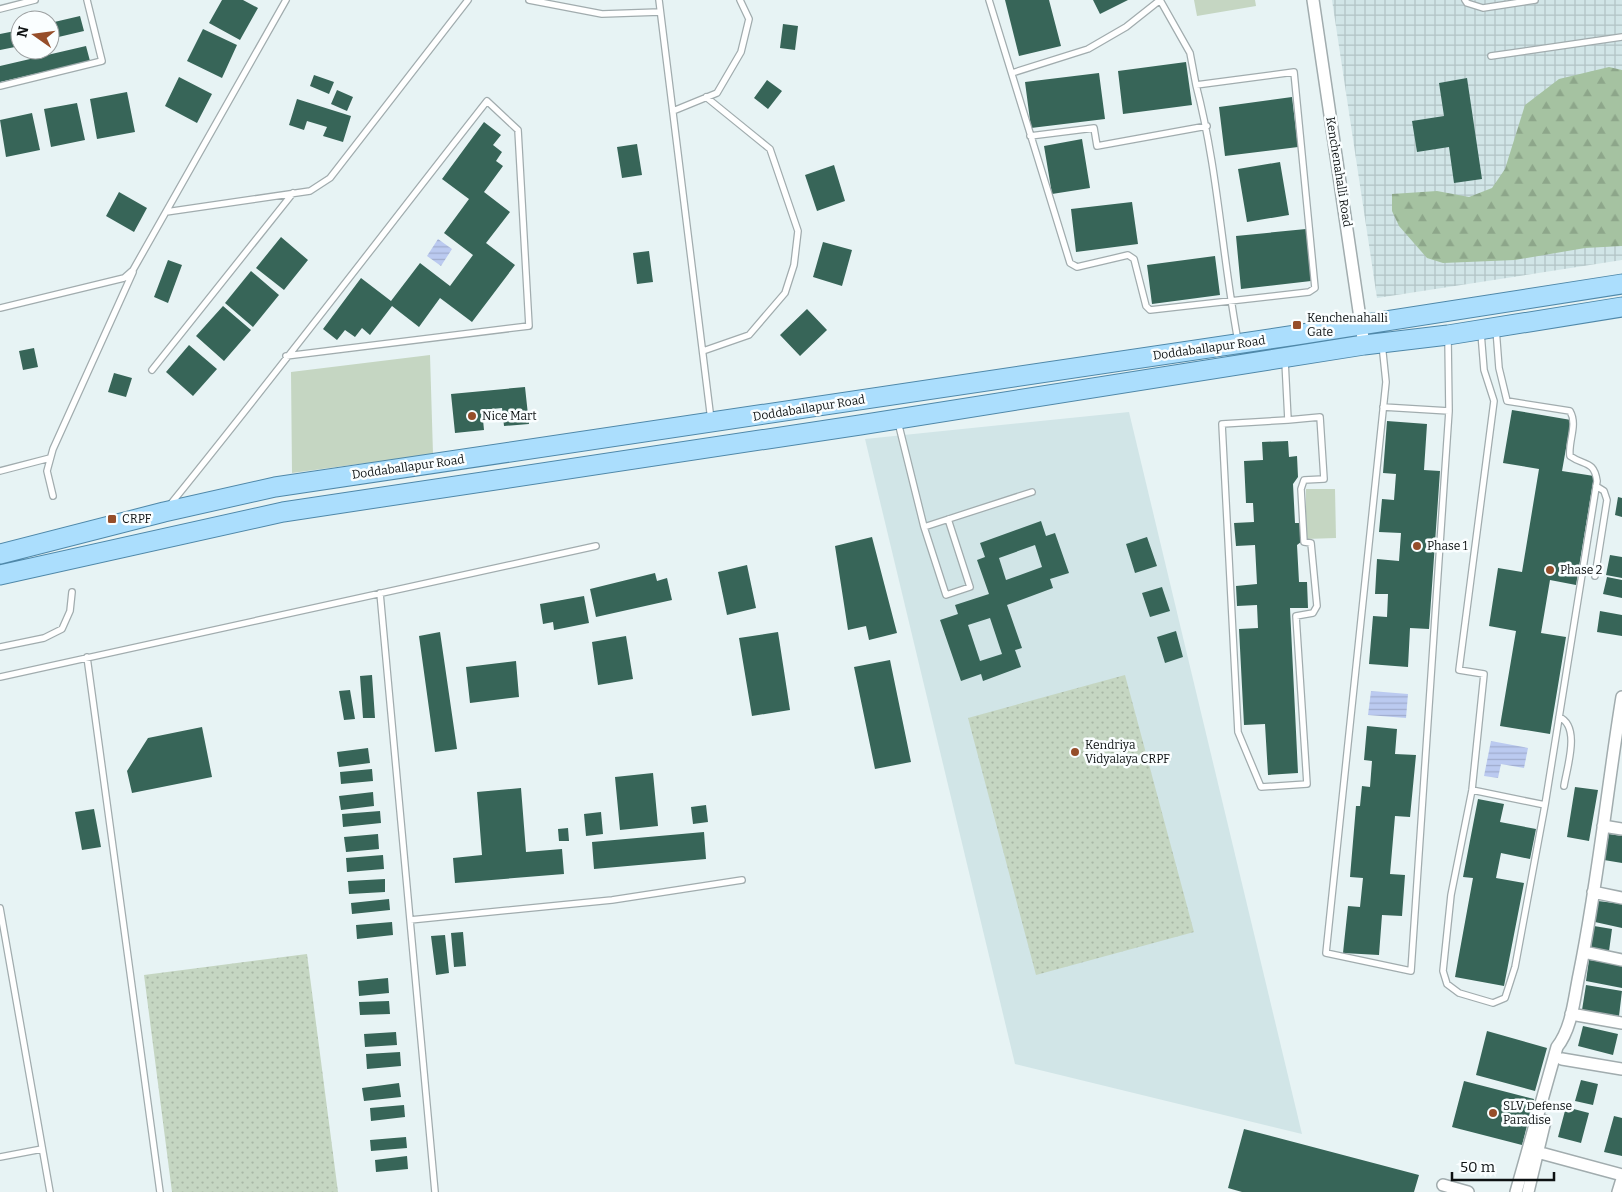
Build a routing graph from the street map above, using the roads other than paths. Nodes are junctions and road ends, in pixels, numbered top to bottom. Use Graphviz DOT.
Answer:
graph roads {
  1 [pos="35,0"];
  2 [pos="87,0"];
  3 [pos="286,0"];
  4 [pos="468,0"];
  5 [pos="530,0"];
  6 [pos="658,0"];
  7 [pos="740,0"];
  8 [pos="989,0"];
  9 [pos="1160,0"];
  10 [pos="1313,0"];
  11 [pos="1465,0"];
  12 [pos="1535,0"];
  13 [pos="0,9"];
  14 [pos="660,12"];
  15 [pos="1622,37"];
  16 [pos="1491,56"];
  17 [pos="1012,73"];
  18 [pos="1196,85"];
  19 [pos="0,86"];
  20 [pos="706,97"];
  21 [pos="673,111"];
  22 [pos="1207,126"];
  23 [pos="1030,136"];
  24 [pos="293,193"];
  25 [pos="166,212"];
  26 [pos="133,270"];
  27 [pos="1622,284"];
  28 [pos="1231,299"];
  29 [pos="1622,307"];
  30 [pos="0,308"];
  31 [pos="1362,324"];
  32 [pos="1489,328"];
  33 [pos="1448,334"];
  34 [pos="1239,344"];
  35 [pos="1373,344"];
  36 [pos="703,351"];
  37 [pos="286,356"];
  38 [pos="1285,359"];
  39 [pos="152,370"];
  40 [pos="1494,401"];
  41 [pos="1507,401"];
  42 [pos="1383,407"];
  43 [pos="1449,412"];
  44 [pos="897,419"];
  45 [pos="1288,420"];
  46 [pos="712,423"];
  47 [pos="50,458"];
  48 [pos="0,471"];
  49 [pos="1596,486"];
  50 [pos="1032,492"];
  51 [pos="53,496"];
  52 [pos="164,512"];
  53 [pos="948,520"];
  54 [pos="924,527"];
  55 [pos="596,546"];
  56 [pos="0,554"];
  57 [pos="0,576"];
  58 [pos="1595,576"];
  59 [pos="72,592"];
  60 [pos="380,593"];
  61 [pos="0,647"];
  62 [pos="87,657"];
  63 [pos="0,677"];
  64 [pos="1621,705"];
  65 [pos="1559,717"];
  66 [pos="1617,765"];
  67 [pos="1564,786"];
  68 [pos="1472,790"];
  69 [pos="1545,805"];
  70 [pos="1603,826"];
  71 [pos="1622,829"];
  72 [pos="742,880"];
  73 [pos="1593,892"];
  74 [pos="1622,898"];
  75 [pos="0,908"];
  76 [pos="410,920"];
  77 [pos="3,937"];
  78 [pos="1584,952"];
  79 [pos="1622,960"];
  80 [pos="1571,1014"];
  81 [pos="1622,1023"];
  82 [pos="1564,1038"];
  83 [pos="1562,1059"];
  84 [pos="1622,1068"];
  85 [pos="42,1150"];
  86 [pos="1537,1152"];
  87 [pos="0,1156"];
  88 [pos="1622,1177"];
  89 [pos="1444,1185"];
  90 [pos="50,1192"];
  91 [pos="160,1192"];
  92 [pos="434,1192"];
  93 [pos="1468,1192"];
  94 [pos="1516,1192"];
  95 [pos="1528,1192"];
  96 [pos="1618,1192"];
  1 -- 13 [label="lane"];
  2 -- 19 [label="lane"];
  3 -- 25 [label="lane"];
  4 -- 24 [label="lane"];
  5 -- 14 [label="lane"];
  6 -- 14 [label="lane"];
  7 -- 20 [label="lane"];
  8 -- 17 [label="lane"];
  9 -- 17 [label="lane"];
  9 -- 18 [label="lane"];
  10 -- 31 [label="street, Kenchenahalli Road"];
  11 -- 12 [label="lane"];
  14 -- 21 [label="lane"];
  15 -- 16 [label="lane"];
  17 -- 23 [label="lane"];
  18 -- 22 [label="lane"];
  18 -- 28 [label="lane"];
  20 -- 21 [label="lane"];
  20 -- 36 [label="lane"];
  21 -- 36 [label="lane"];
  22 -- 23 [label="lane"];
  22 -- 28 [label="lane"];
  23 -- 28 [label="lane"];
  24 -- 25 [label="lane"];
  24 -- 39 [label="lane"];
  25 -- 26 [label="lane"];
  26 -- 30 [label="lane"];
  26 -- 47 [label="lane"];
  27 -- 31 [label="main road, Doddaballapur Road"];
  28 -- 34 [label="lane"];
  29 -- 32 [label="main road, Doddaballapur Road"];
  31 -- 34 [label="main road, Doddaballapur Road"];
  31 -- 35 [label="street, Kenchenahalli Road"];
  32 -- 33 [label="main road, Doddaballapur Road"];
  32 -- 40 [label="lane"];
  32 -- 41 [label="lane"];
  33 -- 35 [label="main road, Doddaballapur Road"];
  33 -- 43 [label="lane"];
  34 -- 46 [label="main road, Doddaballapur Road"];
  35 -- 38 [label="main road, Doddaballapur Road"];
  35 -- 42 [label="lane"];
  36 -- 46 [label="lane"];
  37 -- 37 [label="lane"];
  37 -- 52 [label="lane"];
  38 -- 44 [label="main road, Doddaballapur Road"];
  38 -- 45 [label="lane"];
  40 -- 41 [label="lane"];
  40 -- 68 [label="lane"];
  41 -- 49 [label="lane"];
  42 -- 43 [label="lane"];
  42 -- 43 [label="lane"];
  44 -- 54 [label="lane"];
  44 -- 57 [label="main road, Doddaballapur Road"];
  45 -- 45 [label="lane"];
  46 -- 52 [label="main road, Doddaballapur Road"];
  47 -- 48 [label="lane"];
  47 -- 51 [label="lane"];
  49 -- 58 [label="lane"];
  49 -- 65 [label="lane"];
  50 -- 53 [label="lane"];
  52 -- 56 [label="main road, Doddaballapur Road"];
  53 -- 54 [label="lane"];
  53 -- 54 [label="lane"];
  55 -- 60 [label="lane"];
  59 -- 61 [label="lane"];
  60 -- 62 [label="lane"];
  60 -- 76 [label="lane"];
  62 -- 63 [label="lane"];
  62 -- 91 [label="lane"];
  64 -- 66 [label="street"];
  65 -- 67 [label="lane"];
  65 -- 69 [label="lane"];
  66 -- 70 [label="street"];
  68 -- 69 [label="lane"];
  68 -- 69 [label="lane"];
  70 -- 71 [label="street"];
  70 -- 73 [label="street"];
  72 -- 76 [label="lane"];
  73 -- 74 [label="street"];
  73 -- 78 [label="street"];
  75 -- 77 [label="lane"];
  76 -- 92 [label="lane"];
  77 -- 85 [label="lane"];
  78 -- 79 [label="street"];
  78 -- 80 [label="street"];
  80 -- 81 [label="street"];
  80 -- 82 [label="street"];
  82 -- 83 [label="street"];
  82 -- 94 [label="street"];
  83 -- 84 [label="street"];
  83 -- 86 [label="street"];
  85 -- 87 [label="lane"];
  85 -- 90 [label="lane"];
  86 -- 88 [label="street"];
  86 -- 95 [label="street"];
  88 -- 96 [label="street"];
  89 -- 93 [label="street"];
}
